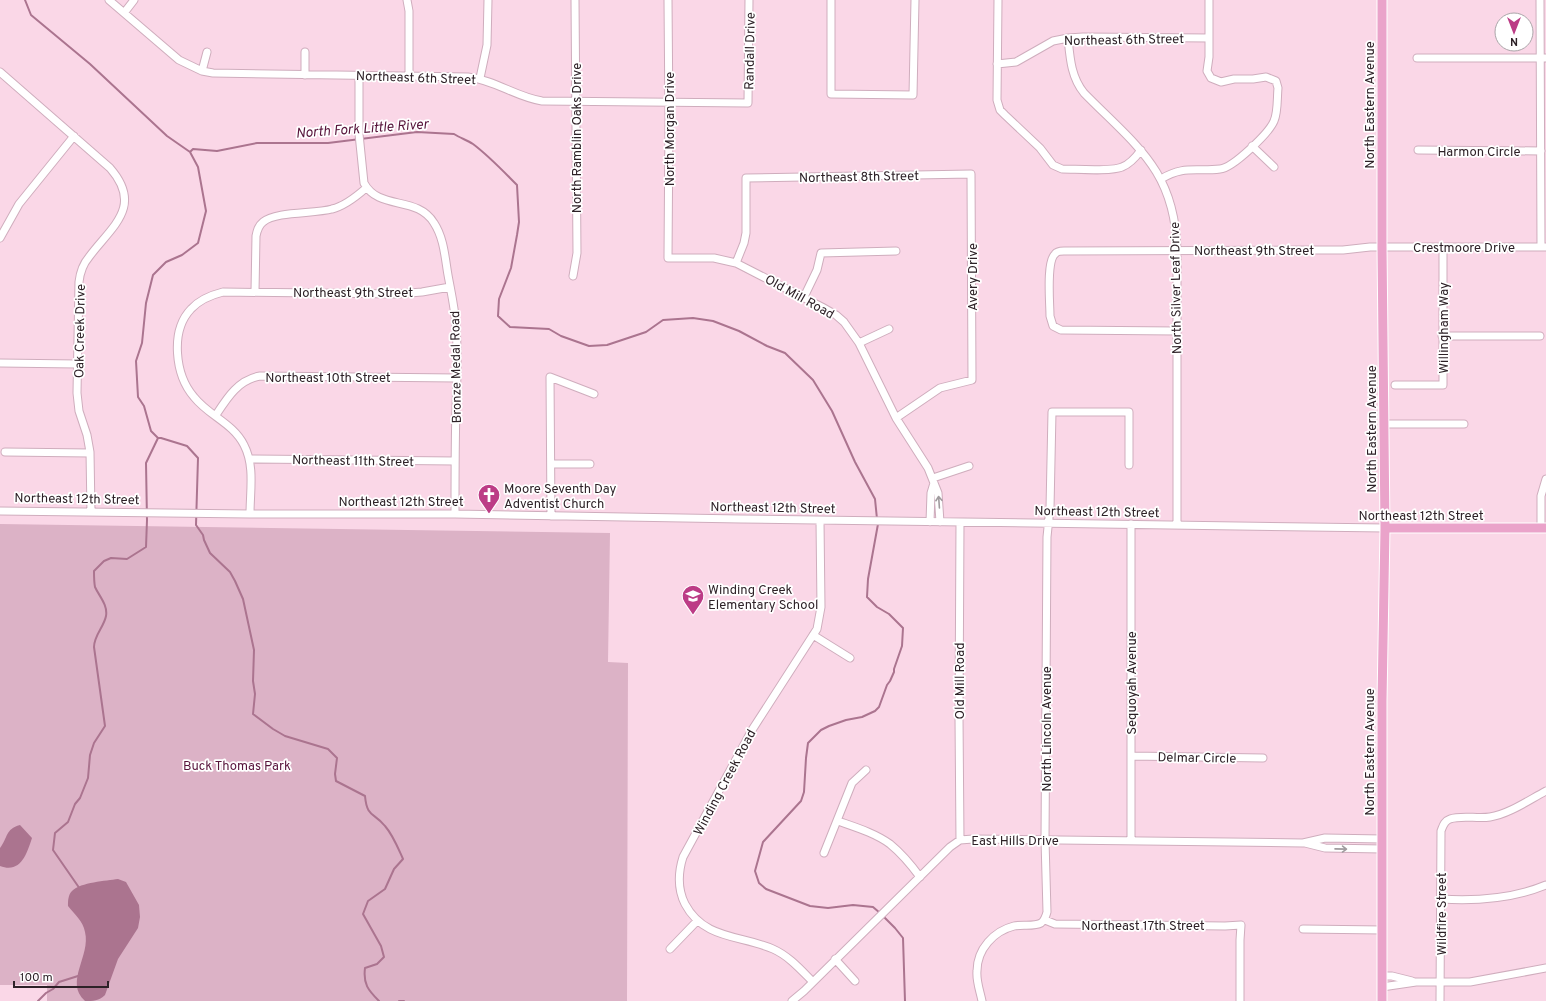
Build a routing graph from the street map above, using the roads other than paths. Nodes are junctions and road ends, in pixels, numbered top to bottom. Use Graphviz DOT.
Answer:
graph roads {
  1 [pos="109,0"];
  2 [pos="134,0"];
  3 [pos="407,0"];
  4 [pos="488,0"];
  5 [pos="575,0"];
  6 [pos="668,0"];
  7 [pos="749,0"];
  8 [pos="831,0"];
  9 [pos="915,0"];
  10 [pos="998,0"];
  11 [pos="1209,0"];
  12 [pos="1382,0"];
  13 [pos="1540,0"];
  14 [pos="124,13"];
  15 [pos="1068,38"];
  16 [pos="1209,38"];
  17 [pos="207,52"];
  18 [pos="305,52"];
  19 [pos="1417,58"];
  20 [pos="1543,58"];
  21 [pos="997,64"];
  22 [pos="202,71"];
  23 [pos="0,72"];
  24 [pos="305,75"];
  25 [pos="359,75"];
  26 [pos="409,76"];
  27 [pos="480,78"];
  28 [pos="576,101"];
  29 [pos="668,102"];
  30 [pos="748,103"];
  31 [pos="74,136"];
  32 [pos="1252,146"];
  33 [pos="1141,150"];
  34 [pos="1418,150"];
  35 [pos="1541,151"];
  36 [pos="1274,168"];
  37 [pos="971,174"];
  38 [pos="1161,179"];
  39 [pos="366,188"];
  40 [pos="0,238"];
  41 [pos="1382,247"];
  42 [pos="1443,247"];
  43 [pos="1543,247"];
  44 [pos="1177,250"];
  45 [pos="896,251"];
  46 [pos="668,258"];
  47 [pos="736,263"];
  48 [pos="573,276"];
  49 [pos="450,287"];
  50 [pos="254,292"];
  51 [pos="804,297"];
  52 [pos="889,329"];
  53 [pos="1176,331"];
  54 [pos="1442,336"];
  55 [pos="1540,336"];
  56 [pos="859,343"];
  57 [pos="0,363"];
  58 [pos="77,364"];
  59 [pos="457,378"];
  60 [pos="1395,385"];
  61 [pos="594,394"];
  62 [pos="216,415"];
  63 [pos="896,418"];
  64 [pos="1384,424"];
  65 [pos="1464,424"];
  66 [pos="6,452"];
  67 [pos="90,453"];
  68 [pos="250,459"];
  69 [pos="455,461"];
  70 [pos="551,464"];
  71 [pos="590,464"];
  72 [pos="1129,465"];
  73 [pos="969,466"];
  74 [pos="1546,479"];
  75 [pos="933,481"];
  76 [pos="0,510"];
  77 [pos="91,512"];
  78 [pos="250,514"];
  79 [pos="455,514"];
  80 [pos="550,516"];
  81 [pos="820,521"];
  82 [pos="930,522"];
  83 [pos="940,522"];
  84 [pos="960,522"];
  85 [pos="1048,523"];
  86 [pos="1131,524"];
  87 [pos="1177,525"];
  88 [pos="1385,528"];
  89 [pos="1544,528"];
  90 [pos="813,635"];
  91 [pos="850,658"];
  92 [pos="1131,756"];
  93 [pos="1262,758"];
  94 [pos="866,770"];
  95 [pos="1546,791"];
  96 [pos="838,821"];
  97 [pos="1382,839"];
  98 [pos="960,840"];
  99 [pos="1045,840"];
  100 [pos="1131,841"];
  101 [pos="1303,843"];
  102 [pos="1382,849"];
  103 [pos="824,853"];
  104 [pos="920,877"];
  105 [pos="1546,885"];
  106 [pos="1441,899"];
  107 [pos="1045,920"];
  108 [pos="696,921"];
  109 [pos="1303,929"];
  110 [pos="1382,930"];
  111 [pos="670,949"];
  112 [pos="835,960"];
  113 [pos="1546,968"];
  114 [pos="1382,976"];
  115 [pos="854,981"];
  116 [pos="813,982"];
  117 [pos="1416,982"];
  118 [pos="1440,982"];
  119 [pos="1382,987"];
  120 [pos="792,1001"];
  121 [pos="982,1001"];
  122 [pos="1240,1001"];
  123 [pos="1382,1001"];
  124 [pos="1440,1001"];
  1 -- 14 [label="street, Northeast 6th Street"];
  2 -- 14 [label="street"];
  3 -- 26 [label="street"];
  4 -- 27 [label="street"];
  5 -- 28 [label="street, North Ramblin Oaks Drive"];
  6 -- 29 [label="street, North Morgan Drive"];
  7 -- 30 [label="street, Randall Drive"];
  8 -- 9 [label="street"];
  10 -- 21 [label="street"];
  11 -- 16 [label="street"];
  12 -- 41 [label="main road, North Eastern Avenue"];
  13 -- 20 [label="street"];
  14 -- 22 [label="street, Northeast 6th Street"];
  15 -- 16 [label="street, Northeast 6th Street"];
  15 -- 21 [label="street, Northeast 6th Street"];
  15 -- 33 [label="street, North Silver Leaf Drive"];
  16 -- 32 [label="street"];
  17 -- 22 [label="street"];
  18 -- 24 [label="street"];
  19 -- 20 [label="street"];
  20 -- 35 [label="street"];
  21 -- 33 [label="street"];
  22 -- 24 [label="street, Northeast 6th Street"];
  23 -- 31 [label="street, Oak Creek Drive"];
  24 -- 25 [label="street, Northeast 6th Street"];
  25 -- 26 [label="street, Northeast 6th Street"];
  25 -- 39 [label="street"];
  26 -- 27 [label="street, Northeast 6th Street"];
  27 -- 28 [label="street, Northeast 6th Street"];
  28 -- 29 [label="street, Northeast 6th Street"];
  28 -- 48 [label="street, North Ramblin Oaks Drive"];
  29 -- 30 [label="street, Northeast 6th Street"];
  29 -- 46 [label="street, North Morgan Drive"];
  31 -- 40 [label="street"];
  31 -- 58 [label="street, Oak Creek Drive"];
  32 -- 36 [label="street"];
  32 -- 38 [label="street"];
  33 -- 38 [label="street, North Silver Leaf Drive"];
  34 -- 35 [label="street, Harmon Circle"];
  35 -- 43 [label="street"];
  37 -- 47 [label="street, Northeast 8th Street"];
  37 -- 63 [label="street, Avery Drive"];
  38 -- 44 [label="street, North Silver Leaf Drive"];
  39 -- 49 [label="street, Bronze Medal Road"];
  39 -- 50 [label="street"];
  41 -- 42 [label="street, Crestmoore Drive"];
  41 -- 44 [label="street, Northeast 9th Street"];
  41 -- 64 [label="main road, North Eastern Avenue"];
  42 -- 43 [label="street, Crestmoore Drive"];
  42 -- 54 [label="street, Willingham Way"];
  44 -- 53 [label="street, North Silver Leaf Drive"];
  44 -- 53 [label="street, Northeast 9th Street"];
  45 -- 51 [label="street"];
  46 -- 47 [label="street, Old Mill Road"];
  47 -- 51 [label="street, Old Mill Road"];
  49 -- 50 [label="street, Northeast 9th Street"];
  49 -- 59 [label="street, Bronze Medal Road"];
  50 -- 62 [label="street, Northeast 9th Street"];
  51 -- 56 [label="street, Old Mill Road"];
  52 -- 56 [label="street"];
  53 -- 87 [label="street, North Silver Leaf Drive"];
  54 -- 55 [label="street"];
  54 -- 60 [label="street, Willingham Way"];
  56 -- 63 [label="street, Old Mill Road"];
  57 -- 58 [label="street"];
  58 -- 67 [label="street, Oak Creek Drive"];
  59 -- 62 [label="street, Northeast 10th Street"];
  59 -- 69 [label="street, Bronze Medal Road"];
  61 -- 70 [label="street"];
  62 -- 68 [label="street, Northeast 9th Street"];
  63 -- 75 [label="street, Old Mill Road"];
  64 -- 65 [label="street"];
  64 -- 88 [label="main road, North Eastern Avenue"];
  66 -- 67 [label="street"];
  67 -- 77 [label="street, Oak Creek Drive"];
  68 -- 69 [label="street, Northeast 11th Street"];
  68 -- 78 [label="street"];
  69 -- 79 [label="street, Bronze Medal Road"];
  70 -- 71 [label="street"];
  70 -- 80 [label="street"];
  72 -- 85 [label="street, North Lincoln Avenue"];
  73 -- 75 [label="street"];
  74 -- 89 [label="street"];
  75 -- 82 [label="street"];
  83 -- 75 [label="street, Old Mill Road, one-way"];
  76 -- 77 [label="street, Northeast 12th Street"];
  77 -- 78 [label="street, Northeast 12th Street"];
  78 -- 79 [label="street, Northeast 12th Street"];
  79 -- 80 [label="street, Northeast 12th Street"];
  80 -- 81 [label="street, Northeast 12th Street"];
  81 -- 82 [label="street, Northeast 12th Street"];
  81 -- 90 [label="street, Winding Creek Road"];
  82 -- 83 [label="street, Northeast 12th Street"];
  83 -- 84 [label="street, Northeast 12th Street"];
  84 -- 85 [label="street, Northeast 12th Street"];
  84 -- 98 [label="street, Old Mill Road"];
  85 -- 86 [label="street, Northeast 12th Street"];
  85 -- 99 [label="street, North Lincoln Avenue"];
  86 -- 87 [label="street, Northeast 12th Street"];
  86 -- 92 [label="street, Sequoyah Avenue"];
  87 -- 88 [label="street, Northeast 12th Street"];
  88 -- 89 [label="main road, Northeast 12th Street"];
  88 -- 97 [label="main road, North Eastern Avenue"];
  90 -- 91 [label="street"];
  90 -- 108 [label="street, Winding Creek Road"];
  92 -- 93 [label="street, Delmar Circle"];
  92 -- 100 [label="street, Sequoyah Avenue"];
  94 -- 96 [label="street"];
  95 -- 106 [label="street, Wildfire Street"];
  96 -- 103 [label="street"];
  96 -- 104 [label="street"];
  97 -- 101 [label="street, East Hills Drive"];
  97 -- 102 [label="main road, North Eastern Avenue"];
  98 -- 99 [label="street, East Hills Drive"];
  98 -- 104 [label="street, East Hills Drive"];
  99 -- 100 [label="street, East Hills Drive"];
  99 -- 107 [label="street, North Lincoln Avenue"];
  100 -- 101 [label="street, East Hills Drive"];
  101 -- 102 [label="street, East Hills Drive, one-way"];
  102 -- 110 [label="main road, North Eastern Avenue"];
  104 -- 112 [label="street, East Hills Drive"];
  105 -- 106 [label="street"];
  106 -- 118 [label="street, Wildfire Street"];
  107 -- 121 [label="street"];
  107 -- 122 [label="street, Northeast 17th Street"];
  108 -- 111 [label="street"];
  108 -- 116 [label="street"];
  109 -- 110 [label="street"];
  110 -- 114 [label="main road, North Eastern Avenue"];
  112 -- 115 [label="street"];
  112 -- 116 [label="street, East Hills Drive"];
  113 -- 118 [label="street"];
  114 -- 117 [label="street"];
  114 -- 119 [label="main road, North Eastern Avenue"];
  116 -- 120 [label="street, East Hills Drive"];
  117 -- 118 [label="street"];
  117 -- 119 [label="street"];
  118 -- 124 [label="street, Wildfire Street"];
  119 -- 123 [label="main road, North Eastern Avenue"];
}
